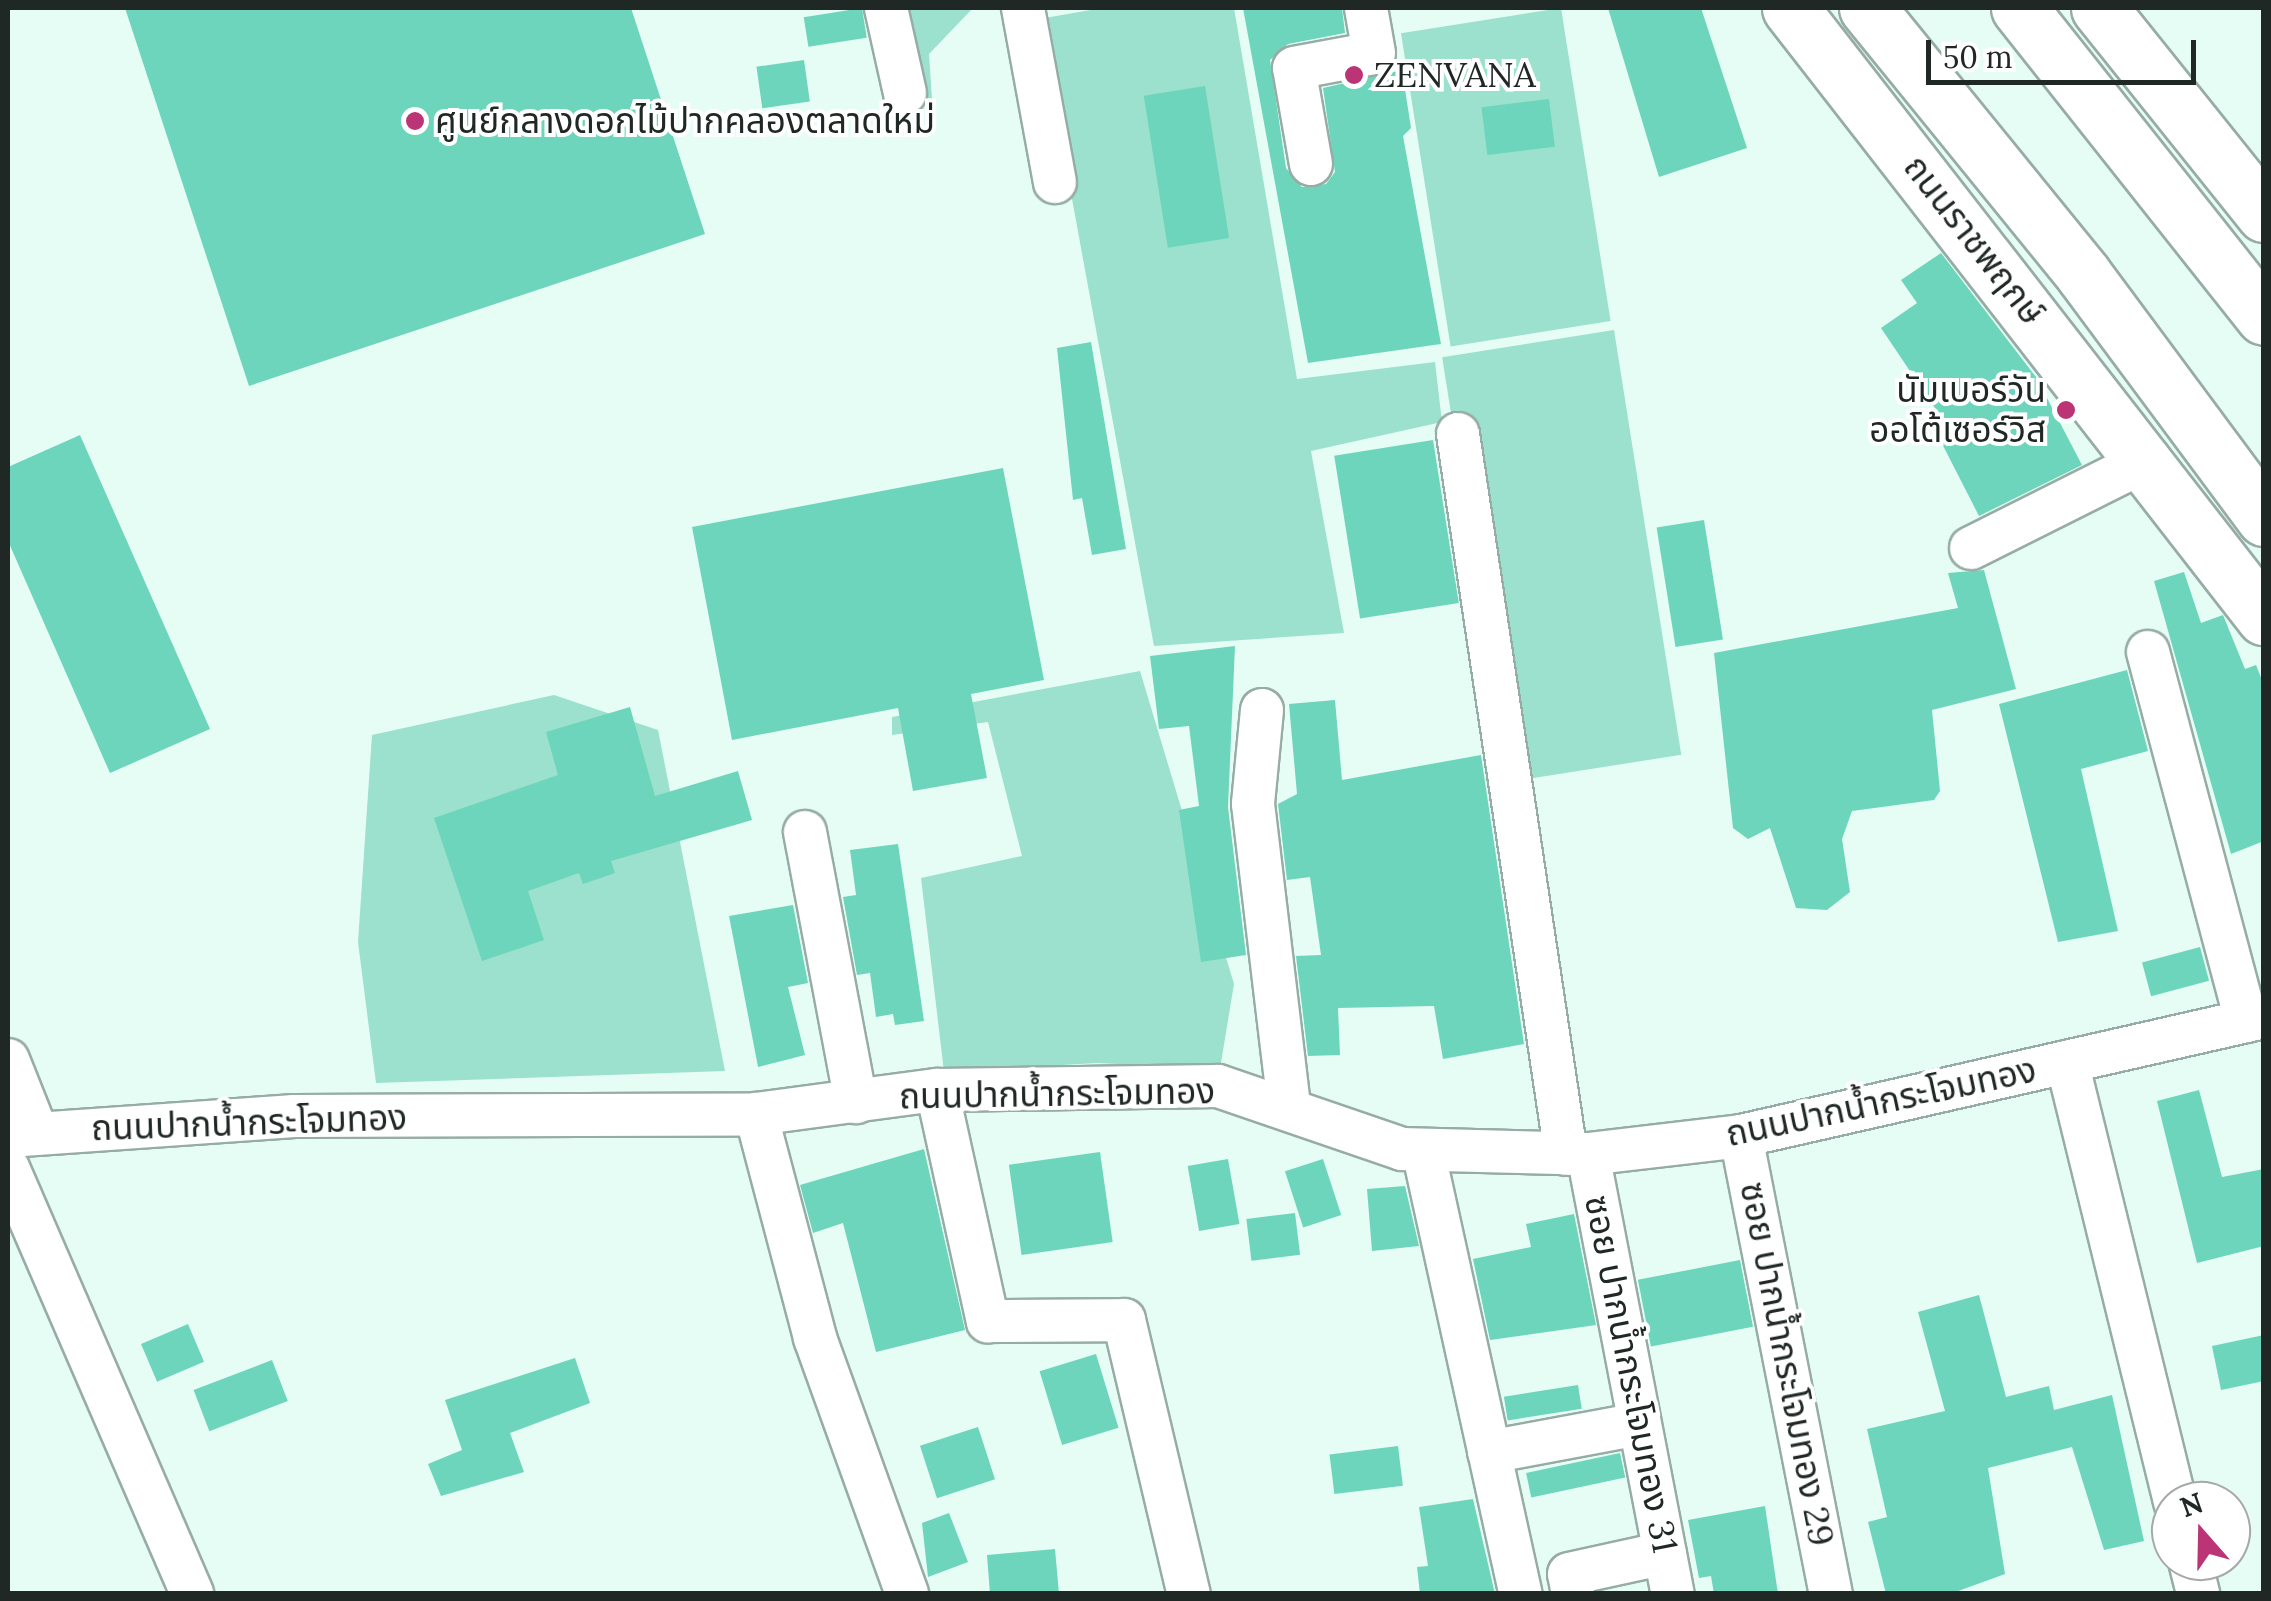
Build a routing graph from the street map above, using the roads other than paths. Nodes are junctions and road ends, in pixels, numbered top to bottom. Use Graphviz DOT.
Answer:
graph roads {
  1 [pos="886,8"];
  2 [pos="1023,8"];
  3 [pos="1366,8"];
  4 [pos="1790,8"];
  5 [pos="1866,8"];
  6 [pos="2019,8"];
  7 [pos="2098,8"];
  8 [pos="905,93"];
  9 [pos="1310,164"];
  10 [pos="1055,182"];
  11 [pos="2171,194"];
  12 [pos="2264,214"];
  13 [pos="2264,290"];
  14 [pos="2264,317"];
  15 [pos="1458,434"];
  16 [pos="2149,460"];
  17 [pos="2264,518"];
  18 [pos="1971,548"];
  19 [pos="2264,618"];
  20 [pos="2148,652"];
  21 [pos="1262,710"];
  22 [pos="806,832"];
  23 [pos="2255,1019"];
  24 [pos="8,1060"];
  25 [pos="2067,1062"];
  26 [pos="937,1090"];
  27 [pos="856,1102"];
  28 [pos="1289,1108"];
  29 [pos="756,1114"];
  30 [pos="22,1135"];
  31 [pos="1740,1136"];
  32 [pos="1423,1150"];
  33 [pos="1577,1154"];
  34 [pos="8,1168"];
  35 [pos="1638,1424"];
  36 [pos="1490,1452"];
  37 [pos="2170,1481"];
  38 [pos="1669,1573"];
  39 [pos="192,1594"];
  40 [pos="907,1594"];
  41 [pos="1190,1594"];
  42 [pos="1521,1594"];
  43 [pos="1573,1594"];
  44 [pos="1831,1594"];
  1 -- 8 [label="street"];
  2 -- 10 [label="street"];
  3 -- 9 [label="street"];
  4 -- 16 [label="main road, ถนนราชพฤกษ์"];
  5 -- 17 [label="main road, ถนนราชพฤกษ์"];
  6 -- 11 [label="main road"];
  7 -- 12 [label="main road"];
  11 -- 13 [label="main road"];
  11 -- 14 [label="main road"];
  15 -- 33 [label="street, ซอย ปากน้ำกระโจมทอง 31"];
  16 -- 18 [label="street"];
  16 -- 19 [label="main road, ถนนราชพฤกษ์"];
  20 -- 23 [label="street"];
  21 -- 28 [label="street"];
  22 -- 27 [label="street"];
  23 -- 25 [label="street, ถนนปากน้ำกระโจมทอง"];
  24 -- 30 [label="street"];
  25 -- 31 [label="street, ถนนปากน้ำกระโจมทอง"];
  25 -- 37 [label="street"];
  26 -- 27 [label="street, ถนนปากน้ำกระโจมทอง"];
  26 -- 28 [label="street, ถนนปากน้ำกระโจมทอง"];
  26 -- 41 [label="street"];
  27 -- 29 [label="street, ถนนปากน้ำกระโจมทอง"];
  28 -- 32 [label="street, ถนนปากน้ำกระโจมทอง"];
  29 -- 30 [label="street, ถนนปากน้ำกระโจมทอง"];
  29 -- 40 [label="street"];
  31 -- 33 [label="street, ถนนปากน้ำกระโจมทอง"];
  31 -- 44 [label="street, ซอย ปากน้ำกระโจมทอง 29"];
  32 -- 33 [label="street, ถนนปากน้ำกระโจมทอง"];
  32 -- 36 [label="street"];
  33 -- 35 [label="street, ซอย ปากน้ำกระโจมทอง 31"];
  34 -- 39 [label="street"];
  35 -- 36 [label="street"];
  35 -- 38 [label="street, ซอย ปากน้ำกระโจมทอง 31"];
  36 -- 42 [label="street"];
  38 -- 43 [label="street"];
}
